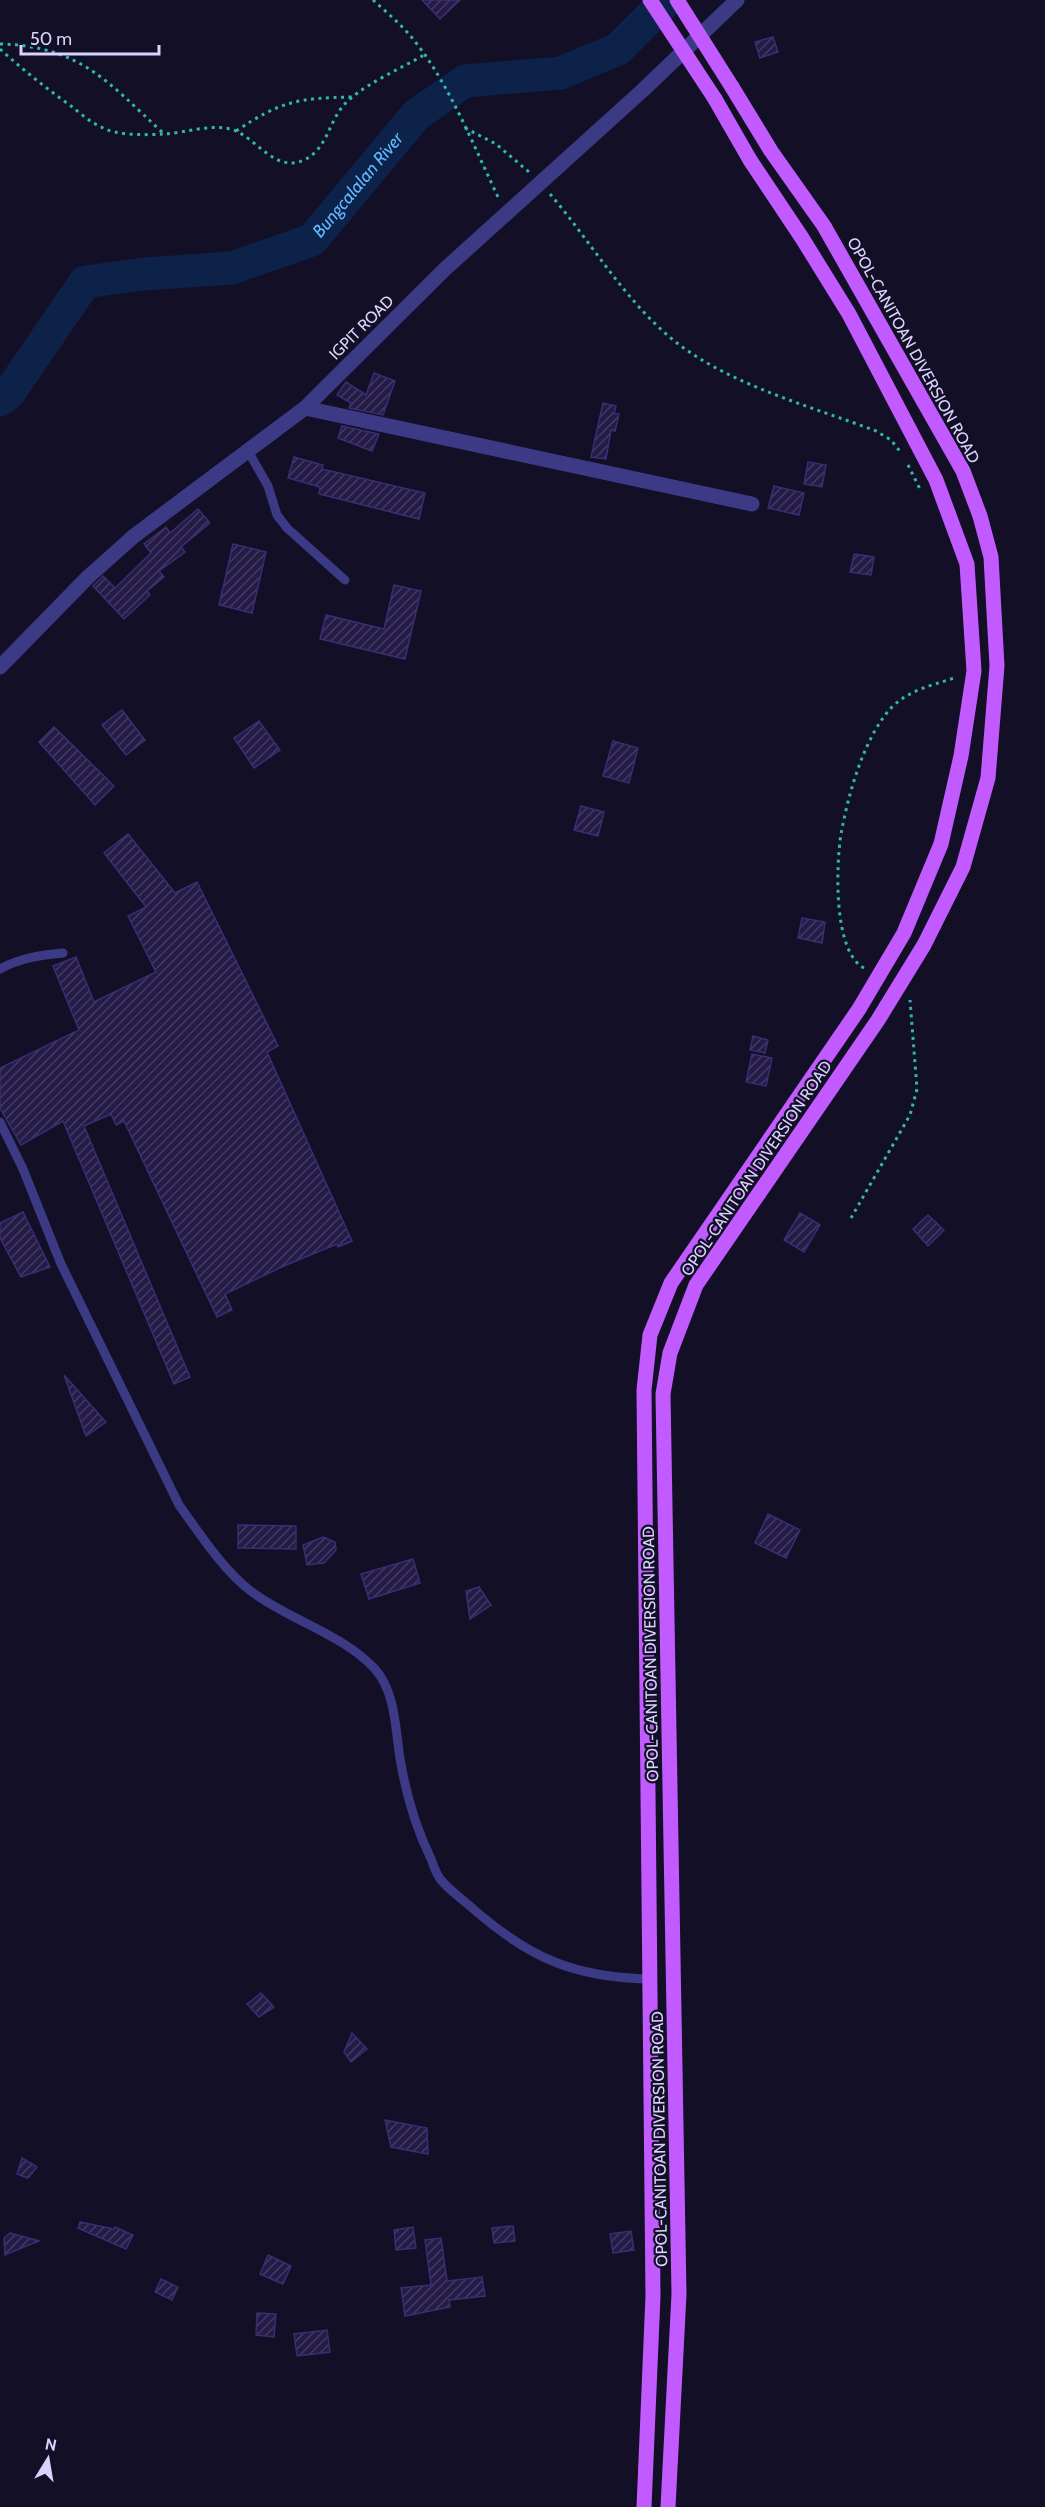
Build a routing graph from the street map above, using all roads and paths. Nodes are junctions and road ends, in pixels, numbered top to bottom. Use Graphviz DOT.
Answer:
graph roads {
  1 [pos="373,0"];
  2 [pos="650,0"];
  3 [pos="677,0"];
  4 [pos="736,0"];
  5 [pos="0,44"];
  6 [pos="0,49"];
  7 [pos="424,55"];
  8 [pos="354,97"];
  9 [pos="465,128"];
  10 [pos="236,131"];
  11 [pos="164,134"];
  12 [pos="540,182"];
  13 [pos="505,213"];
  14 [pos="305,408"];
  15 [pos="248,451"];
  16 [pos="903,455"];
  17 [pos="907,464"];
  18 [pos="927,500"];
  19 [pos="752,504"];
  20 [pos="345,580"];
  21 [pos="0,667"];
  22 [pos="975,671"];
  23 [pos="63,953"];
  24 [pos="0,969"];
  25 [pos="879,977"];
  26 [pos="899,986"];
  27 [pos="0,1122"];
  28 [pos="851,1218"];
  29 [pos="652,1979"];
  30 [pos="644,2507"];
  31 [pos="668,2507"];
  1 -- 7 [label="path"];
  2 -- 22 [label="main road, OPOL-CANITOAN DIVERSION ROAD, bridge"];
  3 -- 26 [label="main road, OPOL-CANITOAN DIVERSION ROAD, bridge"];
  4 -- 12 [label="street, IGPIT ROAD"];
  5 -- 11 [label="path"];
  6 -- 11 [label="path"];
  7 -- 8 [label="path"];
  7 -- 9 [label="path"];
  8 -- 10 [label="path"];
  8 -- 10 [label="path"];
  9 -- 12 [label="path"];
  9 -- 13 [label="path"];
  10 -- 11 [label="path"];
  12 -- 13 [label="street, IGPIT ROAD"];
  12 -- 16 [label="path"];
  13 -- 14 [label="street, IGPIT ROAD"];
  14 -- 15 [label="street, IGPIT ROAD"];
  14 -- 19 [label="street"];
  15 -- 20 [label="lane"];
  15 -- 21 [label="street, IGPIT ROAD"];
  17 -- 18 [label="path"];
  22 -- 25 [label="main road, OPOL-CANITOAN DIVERSION ROAD"];
  22 -- 25 [label="path"];
  23 -- 24 [label="lane"];
  25 -- 29 [label="main road, OPOL-CANITOAN DIVERSION ROAD"];
  26 -- 28 [label="path"];
  26 -- 31 [label="main road, OPOL-CANITOAN DIVERSION ROAD"];
  27 -- 29 [label="lane"];
  29 -- 30 [label="main road, OPOL-CANITOAN DIVERSION ROAD"];
}
